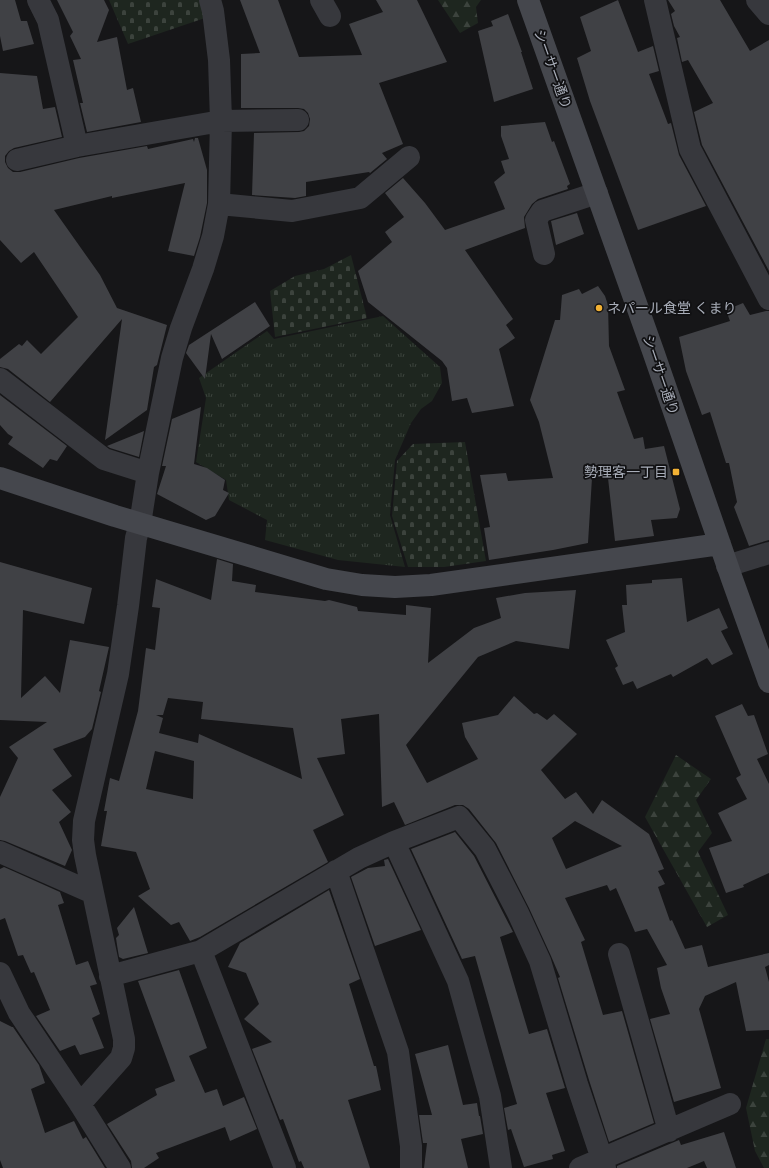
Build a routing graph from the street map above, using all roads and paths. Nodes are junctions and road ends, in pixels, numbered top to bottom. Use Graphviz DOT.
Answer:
graph roads {
  1 [pos="38,0"];
  2 [pos="210,0"];
  3 [pos="528,0"];
  4 [pos="655,0"];
  5 [pos="757,0"];
  6 [pos="769,14"];
  7 [pos="298,120"];
  8 [pos="221,121"];
  9 [pos="78,146"];
  10 [pos="409,157"];
  11 [pos="17,160"];
  12 [pos="597,193"];
  13 [pos="219,204"];
  14 [pos="544,254"];
  15 [pos="769,299"];
  16 [pos="0,380"];
  17 [pos="148,473"];
  18 [pos="0,478"];
  19 [pos="140,524"];
  20 [pos="720,544"];
  21 [pos="769,553"];
  22 [pos="727,566"];
  23 [pos="769,682"];
  24 [pos="394,842"];
  25 [pos="0,852"];
  26 [pos="336,871"];
  27 [pos="93,893"];
  28 [pos="201,951"];
  29 [pos="619,954"];
  30 [pos="0,973"];
  31 [pos="110,976"];
  32 [pos="9,1013"];
  33 [pos="80,1104"];
  34 [pos="730,1104"];
  35 [pos="669,1131"];
  36 [pos="604,1164"];
  37 [pos="120,1168"];
  38 [pos="285,1168"];
  39 [pos="411,1168"];
  40 [pos="501,1168"];
  41 [pos="580,1168"];
  1 -- 9 [label="street"];
  2 -- 8 [label="street"];
  3 -- 12 [label="street, シーサー通り"];
  4 -- 15 [label="street"];
  5 -- 6 [label="street"];
  7 -- 8 [label="street"];
  8 -- 9 [label="street"];
  8 -- 13 [label="street"];
  9 -- 11 [label="street"];
  10 -- 13 [label="street"];
  12 -- 14 [label="street"];
  12 -- 20 [label="street, シーサー通り"];
  13 -- 17 [label="street"];
  16 -- 17 [label="street"];
  17 -- 19 [label="street"];
  18 -- 19 [label="street"];
  19 -- 20 [label="street"];
  19 -- 27 [label="street"];
  20 -- 22 [label="street, シーサー通り"];
  21 -- 22 [label="street"];
  22 -- 23 [label="street, シーサー通り"];
  24 -- 26 [label="street"];
  24 -- 36 [label="street"];
  24 -- 40 [label="street"];
  25 -- 27 [label="street"];
  26 -- 28 [label="street"];
  26 -- 39 [label="street"];
  27 -- 31 [label="street"];
  28 -- 31 [label="street"];
  28 -- 38 [label="street"];
  29 -- 35 [label="street"];
  30 -- 32 [label="street"];
  31 -- 33 [label="street"];
  32 -- 33 [label="street"];
  33 -- 37 [label="street"];
  34 -- 35 [label="street"];
  35 -- 36 [label="street"];
  36 -- 41 [label="street"];
}
